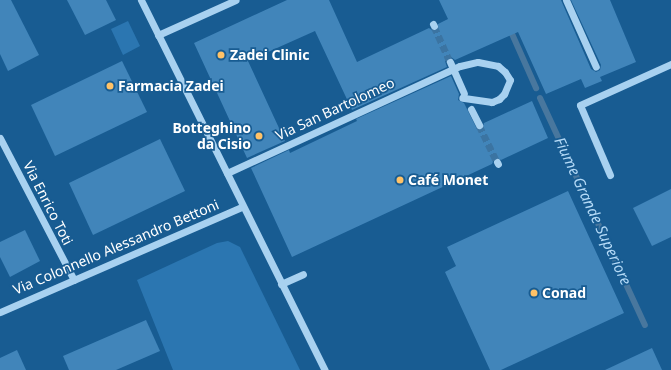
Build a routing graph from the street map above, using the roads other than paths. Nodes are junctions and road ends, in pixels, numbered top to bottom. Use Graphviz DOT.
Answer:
graph roads {
  1 [pos="141,0"];
  2 [pos="236,0"];
  3 [pos="566,0"];
  4 [pos="158,36"];
  5 [pos="671,64"];
  6 [pos="452,66"];
  7 [pos="596,67"];
  8 [pos="471,109"];
  9 [pos="479,125"];
  10 [pos="0,138"];
  11 [pos="227,173"];
  12 [pos="610,175"];
  13 [pos="242,207"];
  14 [pos="303,274"];
  15 [pos="74,280"];
  16 [pos="281,284"];
  17 [pos="0,312"];
  18 [pos="325,370"];
  1 -- 4 [label="street"];
  2 -- 4 [label="street"];
  3 -- 7 [label="street"];
  4 -- 11 [label="street"];
  5 -- 12 [label="street"];
  6 -- 6 [label="street, Via San Bartolomeo"];
  6 -- 11 [label="street, Via San Bartolomeo"];
  8 -- 9 [label="street"];
  10 -- 15 [label="street, Via Enrico Toti"];
  11 -- 13 [label="street"];
  13 -- 15 [label="street, Via Colonnello Alessandro Bettoni"];
  13 -- 16 [label="street"];
  14 -- 16 [label="street"];
  15 -- 17 [label="street, Via Colonnello Alessandro Bettoni"];
  16 -- 18 [label="street"];
}
